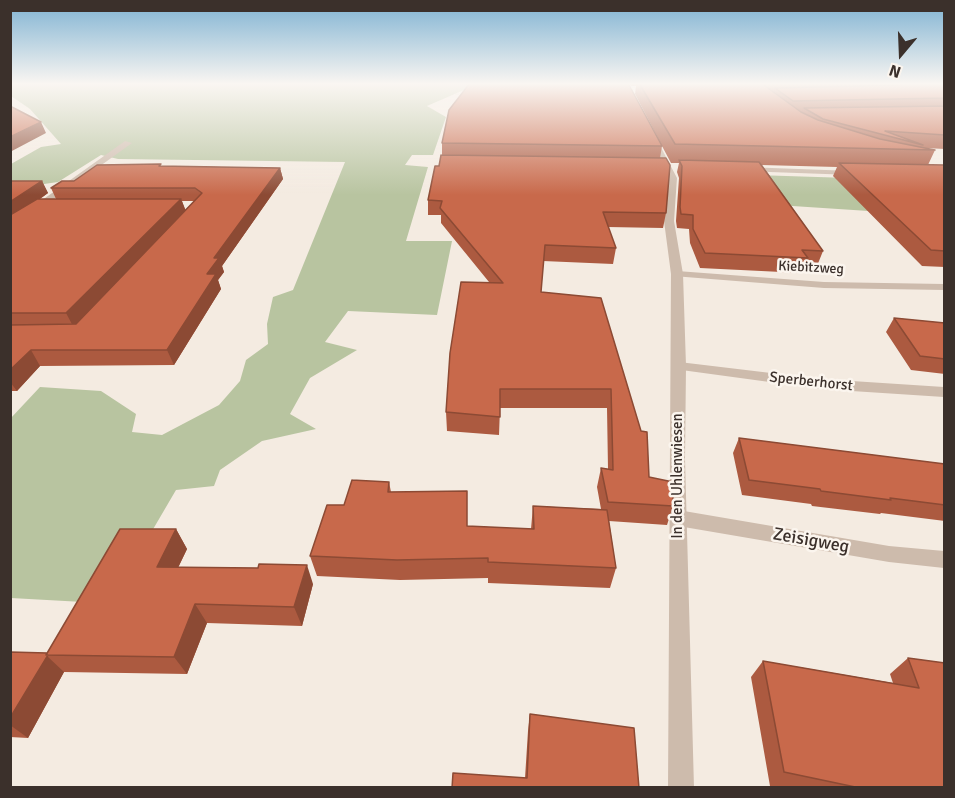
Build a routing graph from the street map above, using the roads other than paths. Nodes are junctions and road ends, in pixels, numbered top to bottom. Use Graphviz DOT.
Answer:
graph roads {
  1 [pos="645,124"];
  2 [pos="128,143"];
  3 [pos="739,169"];
  4 [pos="862,173"];
  5 [pos="40,206"];
  6 [pos="63,206"];
  7 [pos="10,228"];
  8 [pos="676,274"];
  9 [pos="945,286"];
  10 [pos="679,366"];
  11 [pos="945,392"];
  12 [pos="678,518"];
  13 [pos="945,560"];
  14 [pos="681,788"];
  1 -- 8 [label="street, In den Uhlenwiesen"];
  2 -- 5 [label="street"];
  3 -- 4 [label="street"];
  5 -- 6 [label="street"];
  5 -- 7 [label="street"];
  8 -- 9 [label="street, Kiebitzweg"];
  8 -- 10 [label="street, In den Uhlenwiesen"];
  10 -- 11 [label="street, Sperberhorst"];
  10 -- 12 [label="street, In den Uhlenwiesen"];
  12 -- 13 [label="street, Zeisigweg"];
  12 -- 14 [label="street, In den Uhlenwiesen"];
}
